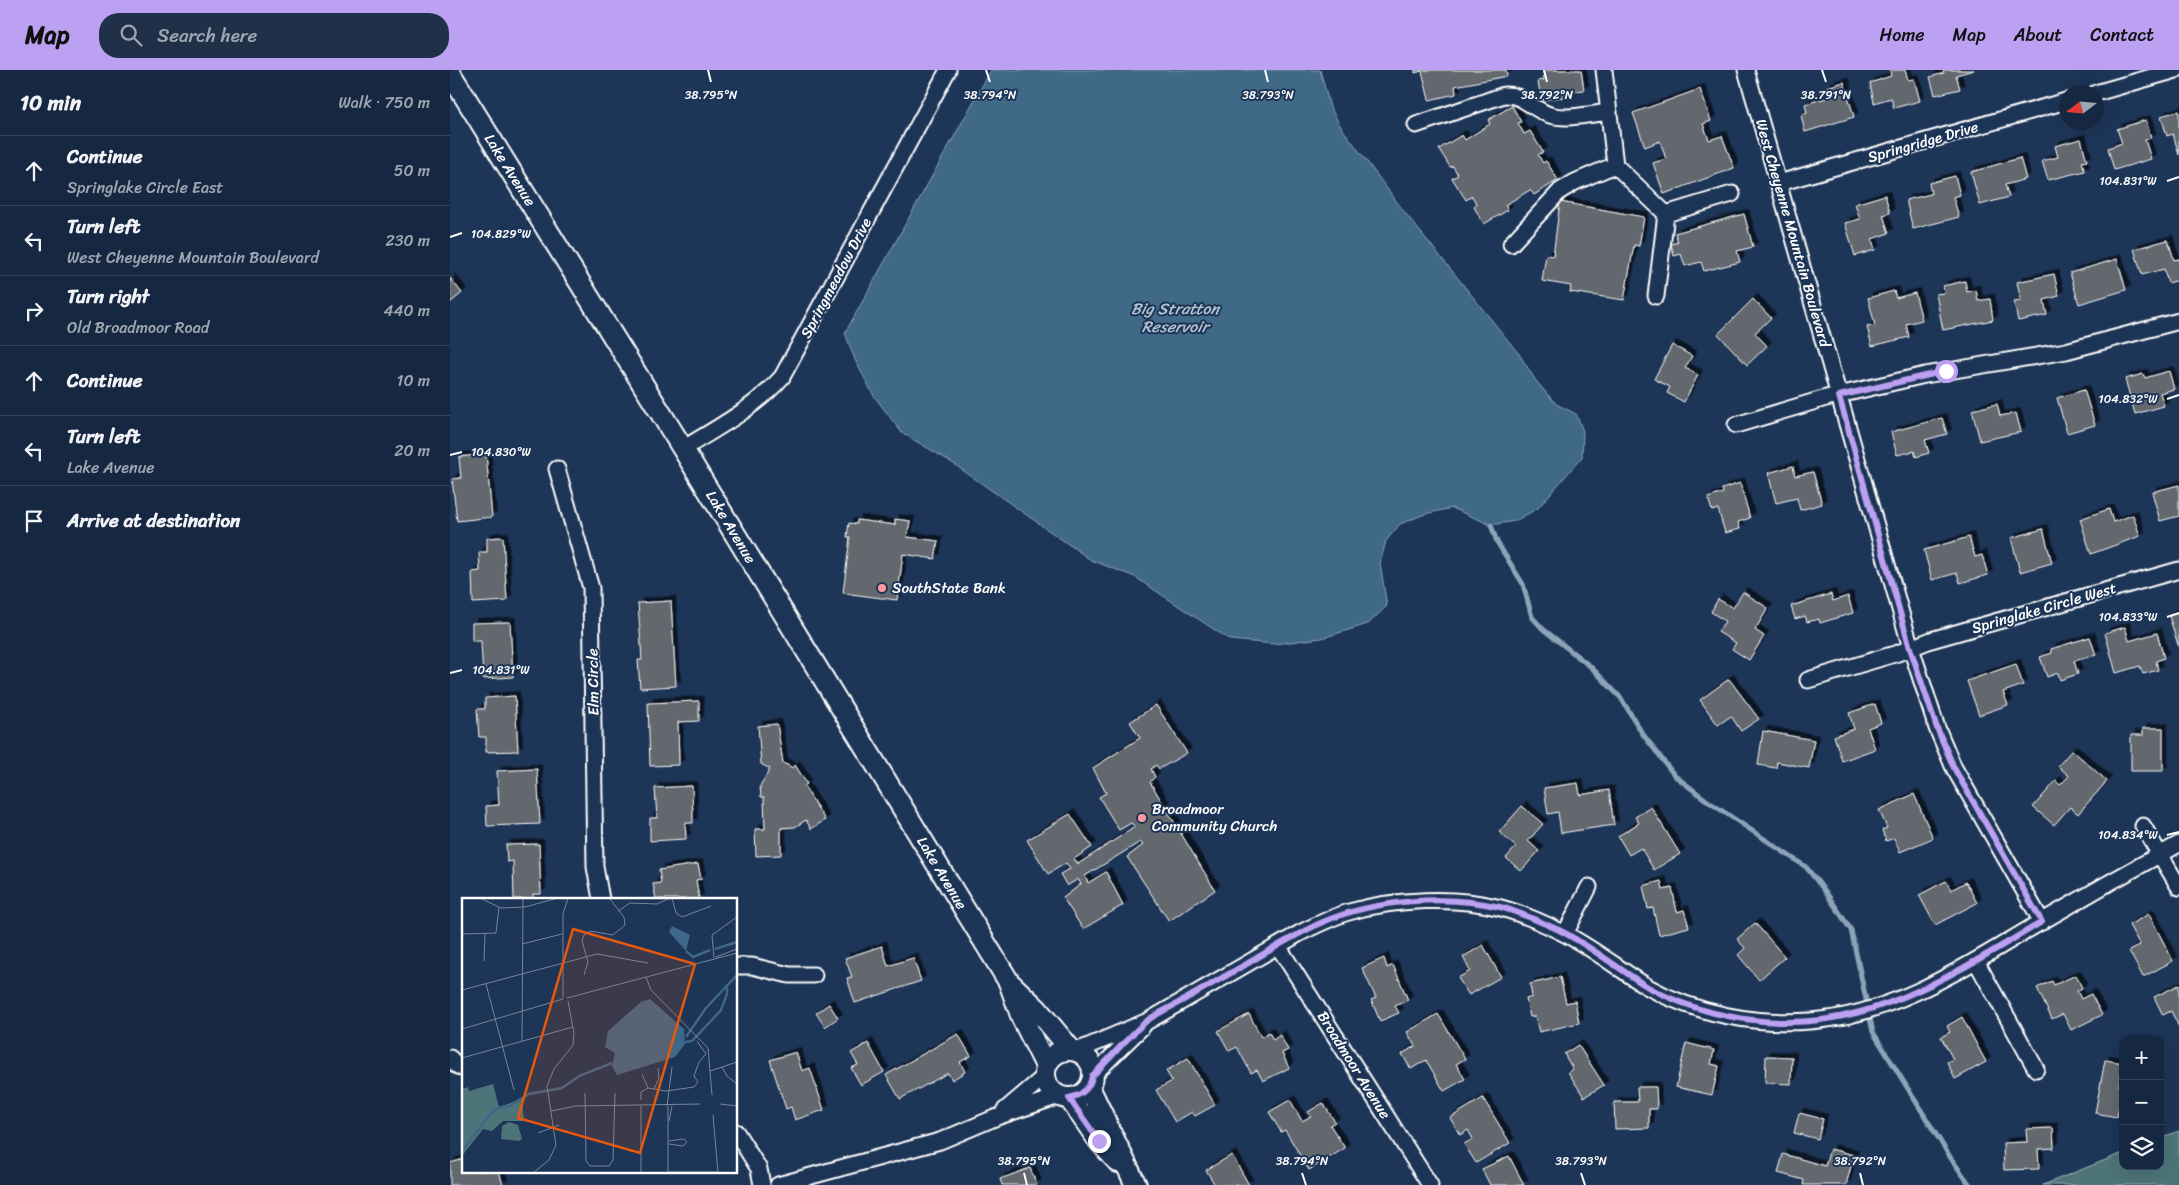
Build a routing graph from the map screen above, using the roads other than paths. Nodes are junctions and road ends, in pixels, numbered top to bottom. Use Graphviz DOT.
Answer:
graph roads {
  1 [pos="948,70"];
  2 [pos="1604,70"];
  3 [pos="1746,70"];
  4 [pos="2176,70"];
  5 [pos="450,73"];
  6 [pos="2104,91"];
  7 [pos="2059,103"];
  8 [pos="1609,112"];
  9 [pos="1416,125"];
  10 [pos="1615,165"];
  11 [pos="1779,184"];
  12 [pos="1732,194"];
  13 [pos="1666,214"];
  14 [pos="1511,244"];
  15 [pos="1656,296"];
  16 [pos="2179,321"];
  17 [pos="1839,396"];
  18 [pos="1736,426"];
  19 [pos="683,449"];
  20 [pos="557,469"];
  21 [pos="2179,570"];
  22 [pos="1910,648"];
  23 [pos="1808,680"];
  24 [pos="2142,826"];
  25 [pos="2179,844"];
  26 [pos="2159,855"];
  27 [pos="1589,887"];
  28 [pos="2179,887"];
  29 [pos="601,898"];
  30 [pos="2042,922"];
  31 [pos="1565,934"];
  32 [pos="1278,946"];
  33 [pos="1976,961"];
  34 [pos="738,966"];
  35 [pos="814,975"];
  36 [pos="1009,982"];
  37 [pos="1148,1021"];
  38 [pos="1074,1051"];
  39 [pos="450,1058"];
  40 [pos="462,1067"];
  41 [pos="2036,1069"];
  42 [pos="1046,1071"];
  43 [pos="1090,1082"];
  44 [pos="1064,1097"];
  45 [pos="997,1117"];
  46 [pos="738,1135"];
  47 [pos="1132,1179"];
  48 [pos="762,1185"];
  49 [pos="778,1185"];
  50 [pos="1430,1185"];
  1 -- 19 [label="street, Springmeadow Drive"];
  2 -- 8 [label="street"];
  3 -- 11 [label="street, West Cheyenne Mountain Boulevard"];
  4 -- 6 [label="street"];
  5 -- 19 [label="main road, Lake Avenue"];
  7 -- 11 [label="street, Springridge Drive"];
  8 -- 9 [label="street"];
  8 -- 10 [label="street"];
  10 -- 13 [label="street"];
  10 -- 14 [label="street"];
  11 -- 17 [label="street, West Cheyenne Mountain Boulevard"];
  12 -- 13 [label="street"];
  13 -- 15 [label="street"];
  16 -- 17 [label="street"];
  17 -- 18 [label="street"];
  17 -- 22 [label="street, West Cheyenne Mountain Boulevard"];
  19 -- 36 [label="main road, Lake Avenue"];
  20 -- 29 [label="street, Elm Circle"];
  21 -- 22 [label="street, Springlake Circle West"];
  22 -- 23 [label="street"];
  22 -- 30 [label="street, West Cheyenne Mountain Boulevard"];
  24 -- 26 [label="street"];
  25 -- 26 [label="street"];
  26 -- 28 [label="street"];
  26 -- 30 [label="street"];
  27 -- 31 [label="street"];
  30 -- 33 [label="street"];
  31 -- 32 [label="street"];
  31 -- 33 [label="street"];
  32 -- 37 [label="street"];
  32 -- 50 [label="street, Broadmoor Avenue"];
  33 -- 41 [label="street"];
  34 -- 35 [label="street"];
  36 -- 38 [label="main road, Lake Avenue"];
  36 -- 42 [label="main road, Lake Avenue"];
  37 -- 38 [label="street"];
  37 -- 43 [label="street"];
  38 -- 42 [label="main road"];
  38 -- 43 [label="main road"];
  39 -- 40 [label="street"];
  42 -- 44 [label="main road"];
  42 -- 45 [label="street"];
  43 -- 44 [label="main road"];
  43 -- 47 [label="main road"];
  44 -- 45 [label="street"];
  44 -- 47 [label="main road"];
  45 -- 49 [label="street"];
  46 -- 48 [label="street"];
}
